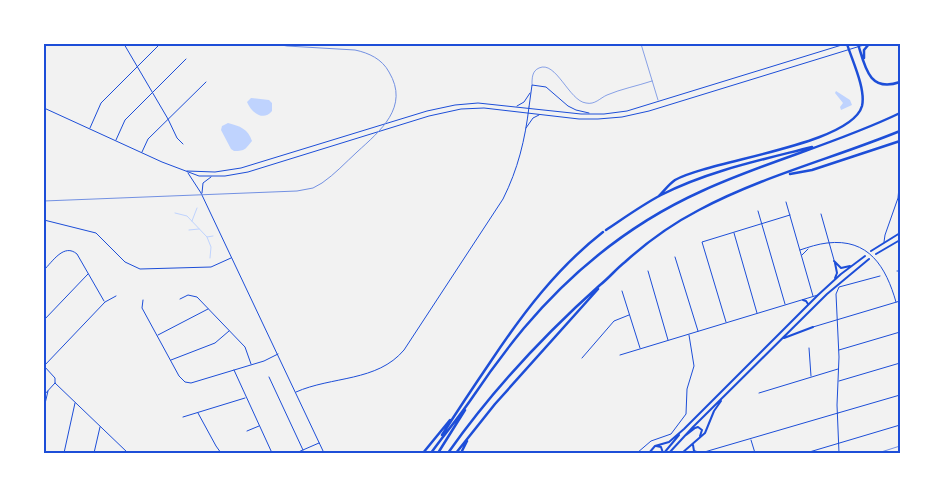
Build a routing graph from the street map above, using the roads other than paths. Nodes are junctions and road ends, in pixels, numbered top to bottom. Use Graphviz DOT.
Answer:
graph roads {
  1 [pos="124,44"];
  2 [pos="160,44"];
  3 [pos="640,44"];
  4 [pos="847,44"];
  5 [pos="868,44"];
  6 [pos="858,45"];
  7 [pos="849,50"];
  8 [pos="186,59"];
  9 [pos="789,62"];
  10 [pos="138,67"];
  11 [pos="790,67"];
  12 [pos="865,67"];
  13 [pos="652,81"];
  14 [pos="206,82"];
  15 [pos="900,82"];
  16 [pos="532,84"];
  17 [pos="531,91"];
  18 [pos="152,93"];
  19 [pos="658,102"];
  20 [pos="516,106"];
  21 [pos="529,107"];
  22 [pos="44,108"];
  23 [pos="660,108"];
  24 [pos="528,113"];
  25 [pos="541,114"];
  26 [pos="594,114"];
  27 [pos="900,114"];
  28 [pos="168,119"];
  29 [pos="90,128"];
  30 [pos="526,128"];
  31 [pos="900,131"];
  32 [pos="116,140"];
  33 [pos="900,141"];
  34 [pos="183,144"];
  35 [pos="823,144"];
  36 [pos="142,152"];
  37 [pos="186,171"];
  38 [pos="784,174"];
  39 [pos="212,177"];
  40 [pos="900,178"];
  41 [pos="203,196"];
  42 [pos="659,196"];
  43 [pos="786,202"];
  44 [pos="758,211"];
  45 [pos="821,214"];
  46 [pos="790,215"];
  47 [pos="44,220"];
  48 [pos="762,223"];
  49 [pos="734,232"];
  50 [pos="900,233"];
  51 [pos="900,240"];
  52 [pos="885,242"];
  53 [pos="828,243"];
  54 [pos="811,247"];
  55 [pos="800,250"];
  56 [pos="872,251"];
  57 [pos="876,254"];
  58 [pos="802,255"];
  59 [pos="865,256"];
  60 [pos="232,257"];
  61 [pos="675,257"];
  62 [pos="869,259"];
  63 [pos="834,261"];
  64 [pos="852,265"];
  65 [pos="44,268"];
  66 [pos="900,270"];
  67 [pos="648,271"];
  68 [pos="897,271"];
  69 [pos="88,274"];
  70 [pos="880,276"];
  71 [pos="843,280"];
  72 [pos="833,281"];
  73 [pos="602,284"];
  74 [pos="838,287"];
  75 [pos="622,291"];
  76 [pos="818,295"];
  77 [pos="116,296"];
  78 [pos="813,296"];
  79 [pos="180,299"];
  80 [pos="142,300"];
  81 [pos="803,300"];
  82 [pos="900,301"];
  83 [pos="105,302"];
  84 [pos="896,302"];
  85 [pos="785,305"];
  86 [pos="807,307"];
  87 [pos="208,309"];
  88 [pos="757,314"];
  89 [pos="629,315"];
  90 [pos="837,319"];
  91 [pos="44,320"];
  92 [pos="726,323"];
  93 [pos="813,327"];
  94 [pos="229,330"];
  95 [pos="698,332"];
  96 [pos="900,332"];
  97 [pos="688,334"];
  98 [pos="157,335"];
  99 [pos="668,340"];
  100 [pos="780,341"];
  101 [pos="809,348"];
  102 [pos="640,349"];
  103 [pos="838,350"];
  104 [pos="278,354"];
  105 [pos="620,355"];
  106 [pos="582,358"];
  107 [pos="170,360"];
  108 [pos="900,363"];
  109 [pos="251,364"];
  110 [pos="44,366"];
  111 [pos="839,369"];
  112 [pos="234,370"];
  113 [pos="269,377"];
  114 [pos="811,377"];
  115 [pos="55,382"];
  116 [pos="838,382"];
  117 [pos="48,391"];
  118 [pos="296,392"];
  119 [pos="759,393"];
  120 [pos="44,395"];
  121 [pos="900,395"];
  122 [pos="724,397"];
  123 [pos="246,398"];
  124 [pos="470,400"];
  125 [pos="75,402"];
  126 [pos="44,408"];
  127 [pos="198,413"];
  128 [pos="456,413"];
  129 [pos="838,413"];
  130 [pos="183,417"];
  131 [pos="900,425"];
  132 [pos="100,426"];
  133 [pos="259,426"];
  134 [pos="684,429"];
  135 [pos="248,431"];
  136 [pos="472,433"];
  137 [pos="699,438"];
  138 [pos="680,439"];
  139 [pos="751,439"];
  140 [pos="319,443"];
  141 [pos="693,444"];
  142 [pos="839,444"];
  143 [pos="656,446"];
  144 [pos="303,450"];
  145 [pos="64,453"];
  146 [pos="94,453"];
  147 [pos="128,453"];
  148 [pos="221,453"];
  149 [pos="272,453"];
  150 [pos="296,453"];
  151 [pos="324,453"];
  152 [pos="423,453"];
  153 [pos="431,453"];
  154 [pos="438,453"];
  155 [pos="448,453"];
  156 [pos="456,453"];
  157 [pos="461,453"];
  158 [pos="637,453"];
  159 [pos="649,453"];
  160 [pos="664,453"];
  161 [pos="669,453"];
  162 [pos="682,453"];
  163 [pos="700,453"];
  164 [pos="755,453"];
  165 [pos="806,453"];
  166 [pos="839,453"];
  1 -- 10 [label="street"];
  2 -- 10 [label="street"];
  3 -- 13 [label="lane"];
  4 -- 7 [label="highway"];
  4 -- 9 [label="street"];
  5 -- 6 [label="street"];
  5 -- 12 [label="highway"];
  6 -- 7 [label="street"];
  6 -- 12 [label="highway"];
  7 -- 11 [label="street"];
  7 -- 42 [label="highway"];
  8 -- 18 [label="street"];
  9 -- 11 [label="street"];
  9 -- 19 [label="street"];
  10 -- 18 [label="street"];
  10 -- 29 [label="street"];
  11 -- 23 [label="street"];
  12 -- 15 [label="highway"];
  13 -- 16 [label="lane"];
  13 -- 19 [label="lane"];
  14 -- 28 [label="street"];
  16 -- 17 [label="street"];
  16 -- 26 [label="street"];
  17 -- 20 [label="street"];
  17 -- 21 [label="street"];
  18 -- 28 [label="street"];
  18 -- 32 [label="street"];
  19 -- 23 [label="lane"];
  19 -- 26 [label="street"];
  20 -- 21 [label="street"];
  20 -- 37 [label="street"];
  21 -- 24 [label="street"];
  21 -- 26 [label="street"];
  22 -- 29 [label="street"];
  23 -- 25 [label="street"];
  24 -- 25 [label="street"];
  24 -- 30 [label="street"];
  24 -- 39 [label="street"];
  25 -- 30 [label="street"];
  27 -- 35 [label="highway"];
  28 -- 34 [label="street"];
  28 -- 36 [label="street"];
  29 -- 32 [label="street"];
  30 -- 118 [label="street"];
  31 -- 38 [label="highway"];
  32 -- 36 [label="street"];
  33 -- 38 [label="highway"];
  35 -- 42 [label="highway"];
  35 -- 124 [label="highway"];
  36 -- 37 [label="street"];
  37 -- 39 [label="street"];
  37 -- 41 [label="street"];
  38 -- 73 [label="highway"];
  39 -- 41 [label="street"];
  40 -- 52 [label="street"];
  41 -- 60 [label="street"];
  42 -- 128 [label="highway"];
  43 -- 46 [label="street"];
  44 -- 48 [label="street"];
  45 -- 53 [label="street"];
  46 -- 48 [label="street"];
  46 -- 55 [label="street"];
  47 -- 60 [label="street"];
  48 -- 49 [label="street"];
  48 -- 85 [label="street"];
  49 -- 88 [label="street"];
  49 -- 92 [label="street"];
  50 -- 52 [label="highway"];
  51 -- 57 [label="highway"];
  52 -- 56 [label="highway"];
  53 -- 54 [label="street"];
  53 -- 63 [label="street"];
  53 -- 84 [label="street"];
  54 -- 55 [label="street"];
  54 -- 58 [label="street"];
  55 -- 58 [label="street"];
  58 -- 78 [label="street"];
  59 -- 64 [label="highway"];
  60 -- 104 [label="street"];
  61 -- 95 [label="street"];
  62 -- 71 [label="highway"];
  63 -- 64 [label="highway"];
  63 -- 72 [label="highway"];
  64 -- 72 [label="highway"];
  65 -- 69 [label="street"];
  66 -- 68 [label="street"];
  67 -- 99 [label="street"];
  69 -- 83 [label="street"];
  69 -- 91 [label="street"];
  70 -- 74 [label="street"];
  71 -- 74 [label="highway"];
  71 -- 100 [label="highway"];
  72 -- 76 [label="highway"];
  73 -- 136 [label="highway"];
  73 -- 155 [label="highway"];
  74 -- 90 [label="street"];
  75 -- 89 [label="street"];
  76 -- 78 [label="street"];
  76 -- 86 [label="highway"];
  77 -- 83 [label="street"];
  78 -- 81 [label="street"];
  79 -- 87 [label="street"];
  80 -- 98 [label="street"];
  81 -- 85 [label="street"];
  81 -- 86 [label="highway"];
  82 -- 84 [label="street"];
  83 -- 110 [label="street"];
  84 -- 90 [label="street"];
  85 -- 88 [label="street"];
  86 -- 134 [label="highway"];
  87 -- 94 [label="street"];
  87 -- 98 [label="street"];
  88 -- 92 [label="street"];
  89 -- 102 [label="street"];
  89 -- 106 [label="street"];
  90 -- 93 [label="street"];
  90 -- 103 [label="street"];
  92 -- 95 [label="street"];
  93 -- 100 [label="highway"];
  94 -- 107 [label="street"];
  94 -- 109 [label="street"];
  95 -- 97 [label="street"];
  96 -- 103 [label="street"];
  97 -- 99 [label="street"];
  97 -- 158 [label="street"];
  98 -- 107 [label="street"];
  99 -- 102 [label="street"];
  100 -- 122 [label="highway"];
  101 -- 114 [label="street"];
  102 -- 105 [label="street"];
  103 -- 111 [label="street"];
  104 -- 109 [label="street"];
  104 -- 118 [label="street"];
  107 -- 112 [label="street"];
  108 -- 116 [label="street"];
  109 -- 112 [label="street"];
  110 -- 115 [label="street"];
  111 -- 114 [label="street"];
  111 -- 116 [label="street"];
  112 -- 123 [label="street"];
  113 -- 144 [label="street"];
  114 -- 119 [label="street"];
  115 -- 117 [label="street"];
  115 -- 125 [label="street"];
  116 -- 129 [label="street"];
  117 -- 120 [label="street"];
  117 -- 126 [label="street"];
  118 -- 140 [label="street"];
  121 -- 129 [label="street"];
  122 -- 137 [label="highway"];
  122 -- 138 [label="highway"];
  123 -- 127 [label="street"];
  123 -- 133 [label="street"];
  124 -- 153 [label="highway"];
  124 -- 154 [label="highway"];
  125 -- 132 [label="street"];
  125 -- 145 [label="street"];
  127 -- 130 [label="street"];
  127 -- 148 [label="street"];
  128 -- 152 [label="highway"];
  128 -- 153 [label="highway"];
  129 -- 139 [label="street"];
  129 -- 142 [label="street"];
  131 -- 142 [label="street"];
  132 -- 146 [label="street"];
  132 -- 147 [label="street"];
  133 -- 135 [label="street"];
  133 -- 149 [label="street"];
  134 -- 143 [label="highway"];
  134 -- 160 [label="highway"];
  136 -- 156 [label="highway"];
  136 -- 157 [label="highway"];
  137 -- 138 [label="highway"];
  137 -- 141 [label="highway"];
  138 -- 161 [label="highway"];
  139 -- 163 [label="street"];
  139 -- 164 [label="street"];
  140 -- 144 [label="street"];
  140 -- 151 [label="street"];
  141 -- 162 [label="highway"];
  141 -- 163 [label="highway"];
  142 -- 165 [label="street"];
  142 -- 166 [label="street"];
  143 -- 159 [label="highway"];
  143 -- 160 [label="highway"];
  144 -- 150 [label="street"];
}
